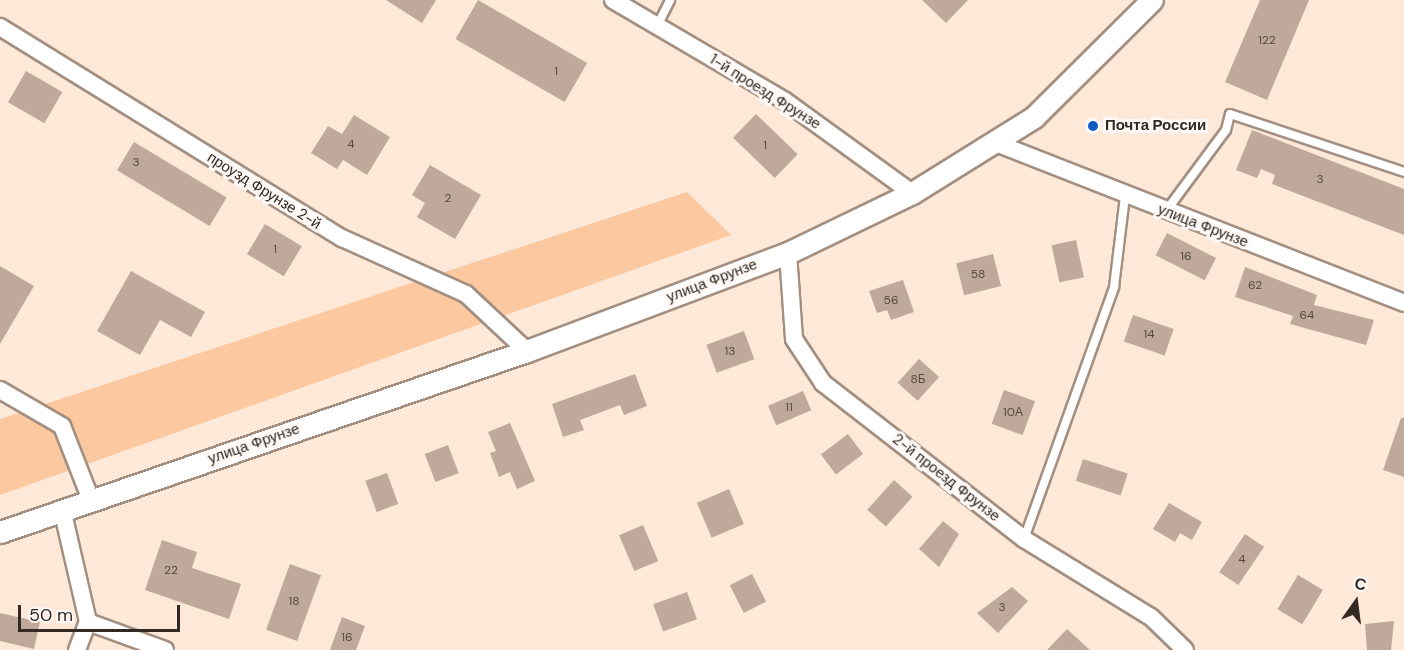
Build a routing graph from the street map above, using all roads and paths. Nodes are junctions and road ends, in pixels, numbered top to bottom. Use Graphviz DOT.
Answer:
graph roads {
  1 [pos="613,0"];
  2 [pos="670,0"];
  3 [pos="1152,0"];
  4 [pos="657,26"];
  5 [pos="0,27"];
  6 [pos="996,143"];
  7 [pos="1404,172"];
  8 [pos="912,193"];
  9 [pos="1125,196"];
  10 [pos="1166,211"];
  11 [pos="788,253"];
  12 [pos="1404,303"];
  13 [pos="527,351"];
  14 [pos="0,390"];
  15 [pos="91,500"];
  16 [pos="62,509"];
  17 [pos="0,532"];
  18 [pos="1024,538"];
  19 [pos="88,622"];
  20 [pos="77,650"];
  21 [pos="165,650"];
  22 [pos="1185,650"];
  1 -- 4 [label="street, 1-й проезд Фрунзе"];
  2 -- 4 [label="lane"];
  3 -- 6 [label="street"];
  4 -- 8 [label="street, 1-й проезд Фрунзе"];
  5 -- 13 [label="street, проузд Фрунзе 2-й"];
  6 -- 8 [label="street, улица Фрунзе"];
  6 -- 9 [label="street, улица Фрунзе"];
  7 -- 10 [label="lane"];
  8 -- 11 [label="street, улица Фрунзе"];
  9 -- 10 [label="street, улица Фрунзе"];
  9 -- 18 [label="lane"];
  10 -- 12 [label="street, улица Фрунзе"];
  11 -- 13 [label="street, улица Фрунзе"];
  11 -- 18 [label="street, 2-й проезд Фрунзе"];
  13 -- 15 [label="street, улица Фрунзе"];
  14 -- 15 [label="street"];
  15 -- 16 [label="street, улица Фрунзе"];
  16 -- 17 [label="street, улица Фрунзе"];
  16 -- 19 [label="street"];
  18 -- 22 [label="street, 2-й проезд Фрунзе"];
  19 -- 20 [label="street"];
  19 -- 21 [label="street"];
}
